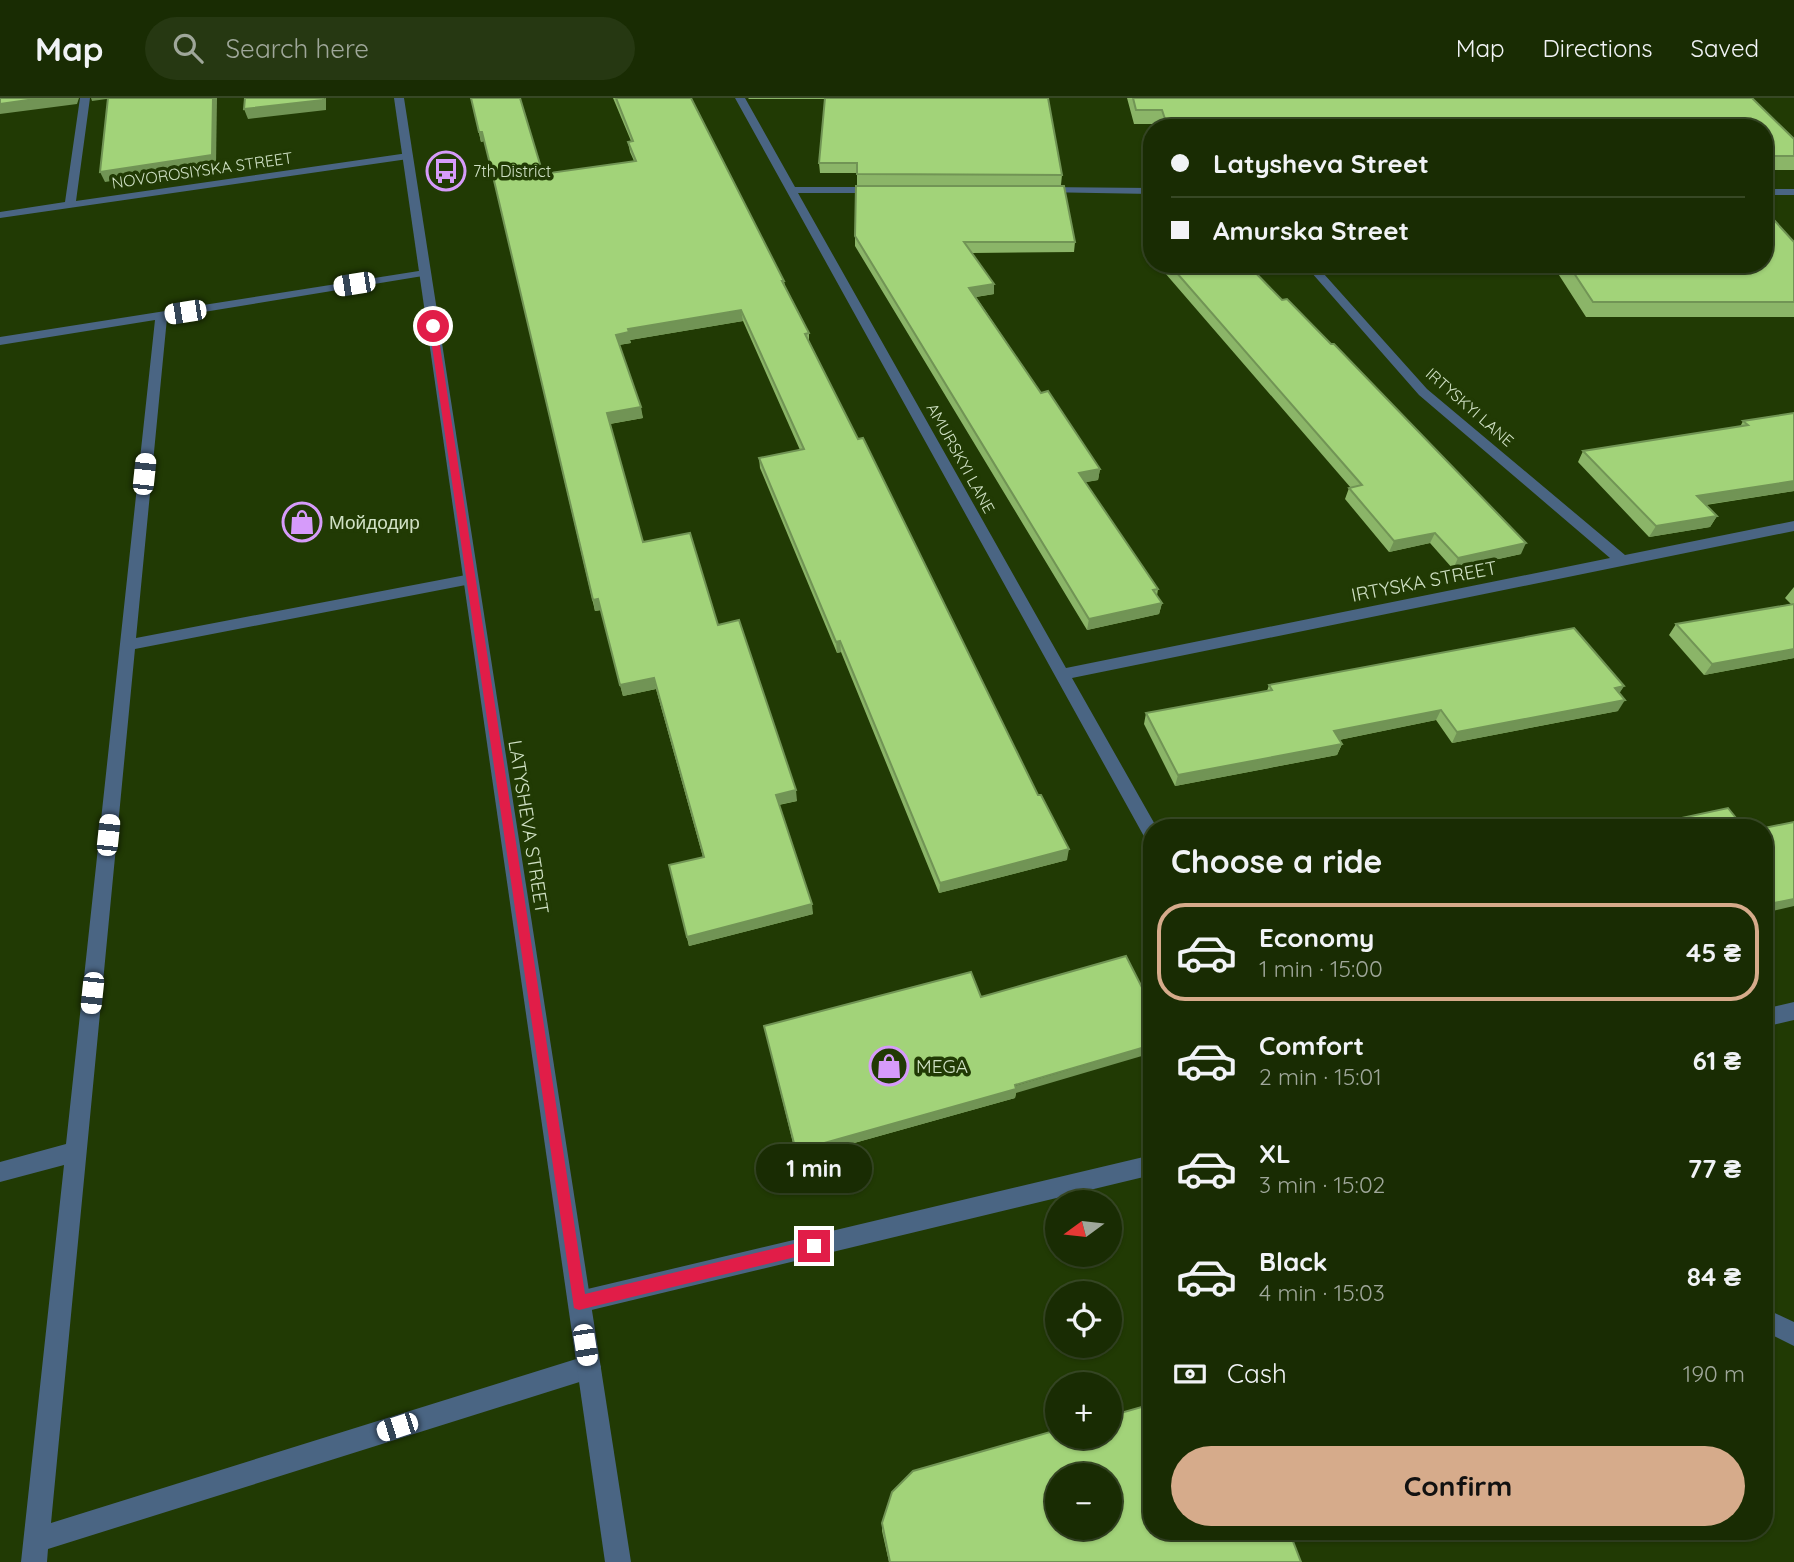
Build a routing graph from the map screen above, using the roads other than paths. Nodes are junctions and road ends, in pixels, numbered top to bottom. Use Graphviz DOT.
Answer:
graph roads {
  1 [pos="85,98"];
  2 [pos="399,98"];
  3 [pos="740,98"];
  4 [pos="408,156"];
  5 [pos="791,190"];
  6 [pos="888,190"];
  7 [pos="1027,190"];
  8 [pos="1143,191"];
  9 [pos="1773,192"];
  10 [pos="1794,192"];
  11 [pos="70,204"];
  12 [pos="0,215"];
  13 [pos="425,273"];
  14 [pos="1317,273"];
  15 [pos="160,315"];
  16 [pos="0,341"];
  17 [pos="1794,526"];
  18 [pos="1622,561"];
  19 [pos="471,579"];
  20 [pos="127,645"];
  21 [pos="1062,674"];
  22 [pos="1143,819"];
  23 [pos="1794,1011"];
  24 [pos="1773,1016"];
  25 [pos="75,1152"];
  26 [pos="1143,1167"];
  27 [pos="0,1172"];
  28 [pos="579,1302"];
  29 [pos="1773,1324"];
  30 [pos="1794,1334"];
  31 [pos="589,1367"];
  32 [pos="35,1551"];
  33 [pos="618,1562"];
  1 -- 11 [label="street"];
  2 -- 4 [label="street, LATYSHEVA STREET"];
  3 -- 5 [label="street, AMURSKYI LANE"];
  4 -- 11 [label="street, NOVOROSIYSKA STREET"];
  4 -- 13 [label="street, LATYSHEVA STREET"];
  5 -- 6 [label="street"];
  5 -- 21 [label="street, AMURSKYI LANE"];
  7 -- 8 [label="street"];
  9 -- 10 [label="street"];
  11 -- 12 [label="street, NOVOROSIYSKA STREET"];
  13 -- 15 [label="street"];
  13 -- 19 [label="street, LATYSHEVA STREET"];
  14 -- 18 [label="street, IRTYSKYI LANE"];
  15 -- 16 [label="street"];
  15 -- 20 [label="street"];
  17 -- 18 [label="street, IRTYSKA STREET"];
  18 -- 21 [label="street, IRTYSKA STREET"];
  19 -- 20 [label="street"];
  19 -- 28 [label="street, LATYSHEVA STREET"];
  20 -- 25 [label="street"];
  21 -- 22 [label="street, AMURSKYI LANE"];
  23 -- 24 [label="street"];
  25 -- 27 [label="street"];
  25 -- 32 [label="street"];
  26 -- 28 [label="street"];
  28 -- 31 [label="street, LATYSHEVA STREET"];
  29 -- 30 [label="street"];
  31 -- 32 [label="street"];
  31 -- 33 [label="street, LATYSHEVA STREET"];
}
